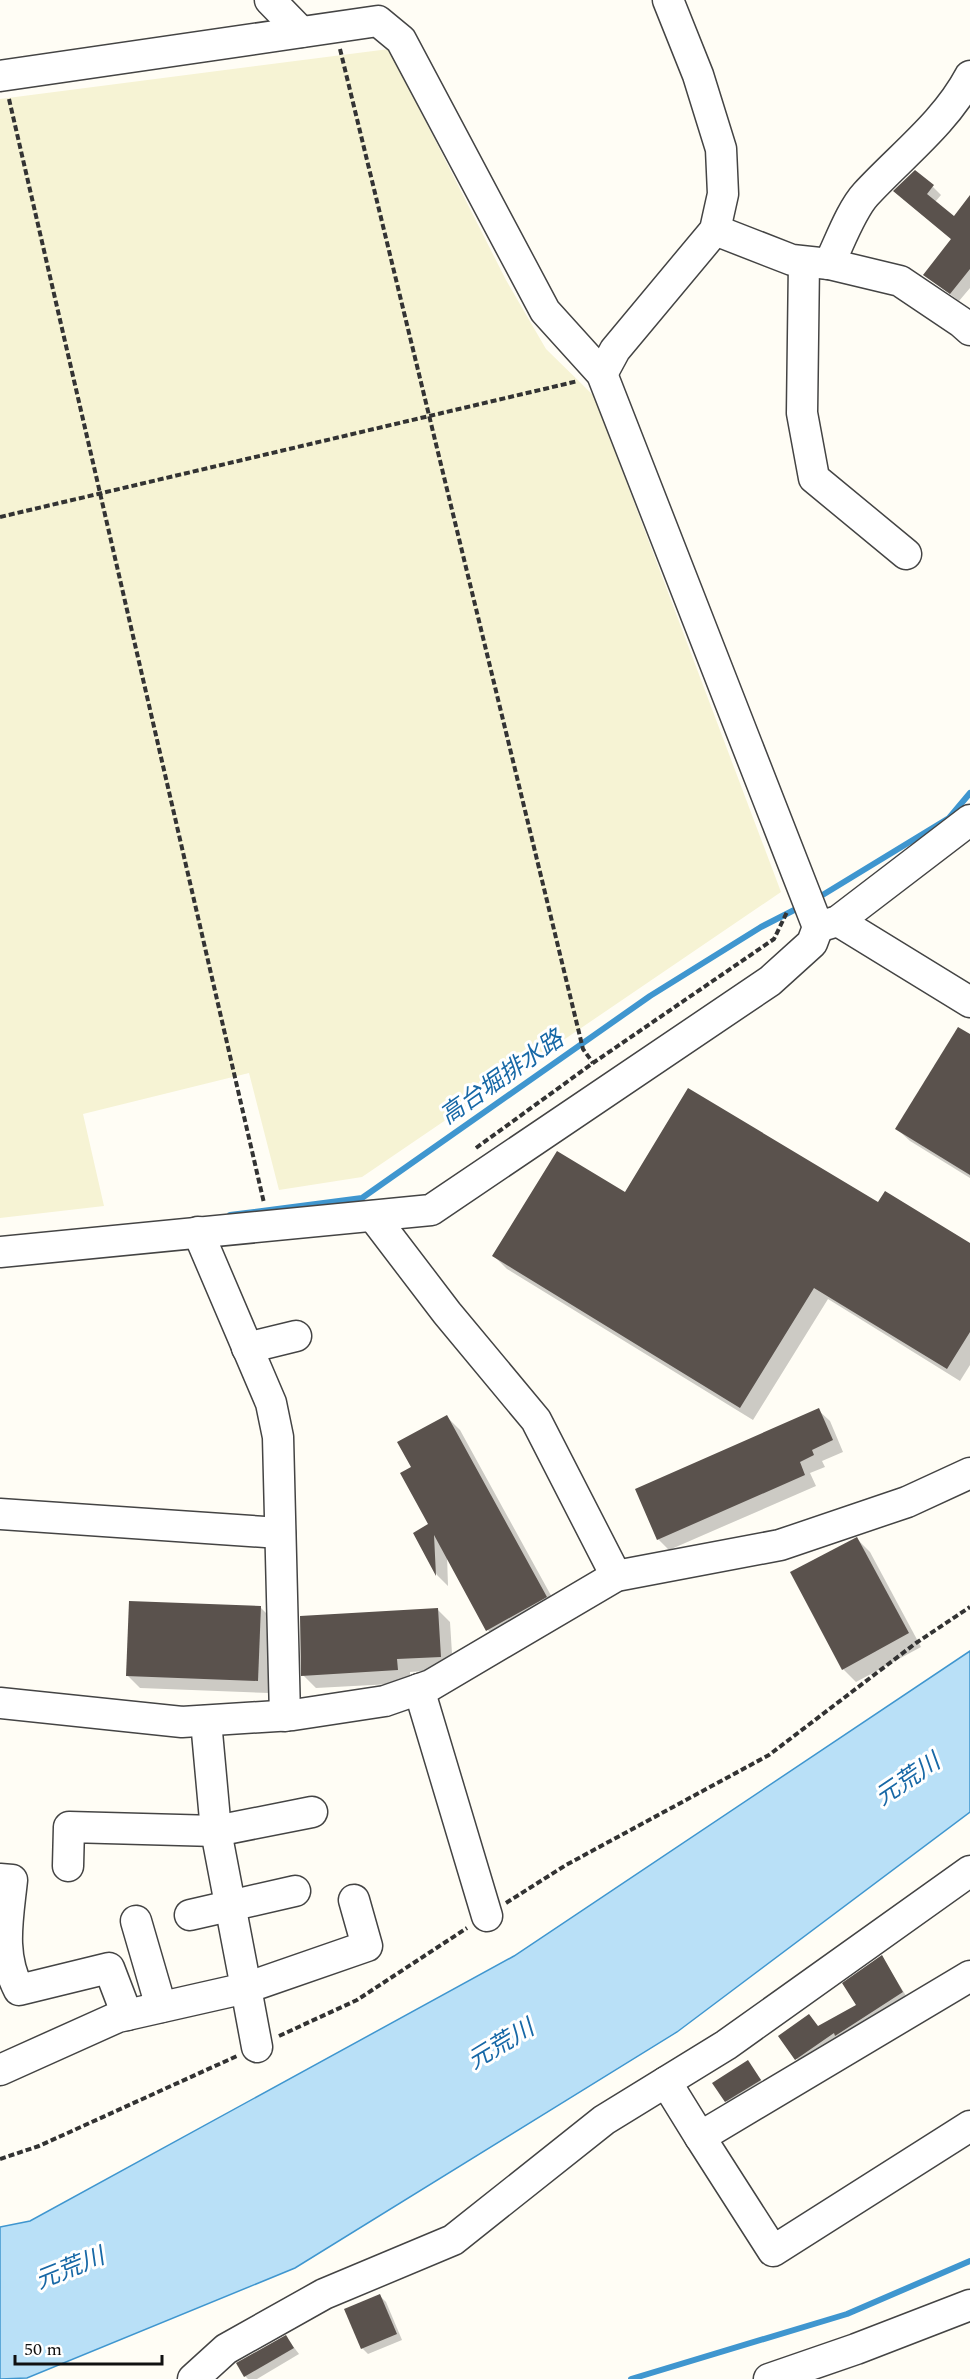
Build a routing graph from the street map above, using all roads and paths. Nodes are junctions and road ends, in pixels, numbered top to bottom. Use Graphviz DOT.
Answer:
graph roads {
  1 [pos="270,0"];
  2 [pos="668,0"];
  3 [pos="334,26"];
  4 [pos="301,32"];
  5 [pos="2,76"];
  6 [pos="970,76"];
  7 [pos="715,230"];
  8 [pos="816,263"];
  9 [pos="967,321"];
  10 [pos="602,374"];
  11 [pos="429,416"];
  12 [pos="99,493"];
  13 [pos="0,518"];
  14 [pos="906,554"];
  15 [pos="970,820"];
  16 [pos="823,922"];
  17 [pos="970,1002"];
  18 [pos="593,1063"];
  19 [pos="469,1153"];
  20 [pos="373,1216"];
  21 [pos="269,1226"];
  22 [pos="198,1232"];
  23 [pos="0,1252"];
  24 [pos="296,1336"];
  25 [pos="247,1348"];
  26 [pos="970,1473"];
  27 [pos="0,1514"];
  28 [pos="280,1533"];
  29 [pos="616,1576"];
  30 [pos="419,1689"];
  31 [pos="0,1703"];
  32 [pos="285,1716"];
  33 [pos="206,1721"];
  34 [pos="312,1812"];
  35 [pos="216,1831"];
  36 [pos="68,1866"];
  37 [pos="970,1871"];
  38 [pos="0,1879"];
  39 [pos="295,1891"];
  40 [pos="354,1900"];
  41 [pos="230,1906"];
  42 [pos="190,1915"];
  43 [pos="487,1916"];
  44 [pos="136,1921"];
  45 [pos="970,1976"];
  46 [pos="246,1988"];
  47 [pos="161,2007"];
  48 [pos="127,2015"];
  49 [pos="257,2047"];
  50 [pos="0,2070"];
  51 [pos="666,2082"];
  52 [pos="970,2126"];
  53 [pos="700,2137"];
  54 [pos="970,2305"];
  55 [pos="192,2379"];
  56 [pos="769,2379"];
  1 -- 4 [label="street"];
  2 -- 7 [label="street"];
  3 -- 4 [label="street"];
  3 -- 10 [label="street"];
  3 -- 11 [label="path"];
  4 -- 5 [label="street"];
  5 -- 12 [label="path"];
  6 -- 8 [label="street"];
  7 -- 8 [label="street"];
  7 -- 10 [label="street"];
  8 -- 9 [label="street"];
  8 -- 14 [label="street"];
  10 -- 11 [label="path"];
  10 -- 16 [label="street"];
  11 -- 12 [label="path"];
  11 -- 18 [label="path"];
  12 -- 13 [label="path"];
  12 -- 21 [label="path"];
  15 -- 16 [label="street"];
  16 -- 17 [label="street"];
  16 -- 18 [label="path"];
  16 -- 20 [label="street"];
  18 -- 19 [label="path"];
  20 -- 21 [label="street"];
  20 -- 29 [label="street"];
  21 -- 22 [label="street"];
  22 -- 23 [label="street"];
  22 -- 25 [label="street"];
  24 -- 25 [label="street"];
  25 -- 28 [label="street"];
  26 -- 29 [label="street"];
  27 -- 28 [label="street"];
  28 -- 32 [label="street"];
  29 -- 30 [label="street"];
  30 -- 32 [label="street"];
  30 -- 43 [label="street"];
  31 -- 33 [label="street"];
  32 -- 33 [label="street"];
  33 -- 35 [label="street"];
  34 -- 35 [label="street"];
  35 -- 36 [label="street"];
  35 -- 41 [label="street"];
  37 -- 51 [label="street"];
  38 -- 48 [label="street"];
  39 -- 41 [label="street"];
  40 -- 46 [label="street"];
  41 -- 42 [label="street"];
  41 -- 46 [label="street"];
  44 -- 47 [label="street"];
  45 -- 53 [label="street"];
  46 -- 47 [label="street"];
  46 -- 49 [label="street"];
  47 -- 48 [label="street"];
  48 -- 50 [label="street"];
  51 -- 53 [label="street"];
  51 -- 55 [label="street"];
  52 -- 53 [label="street"];
  54 -- 56 [label="street"];
}
